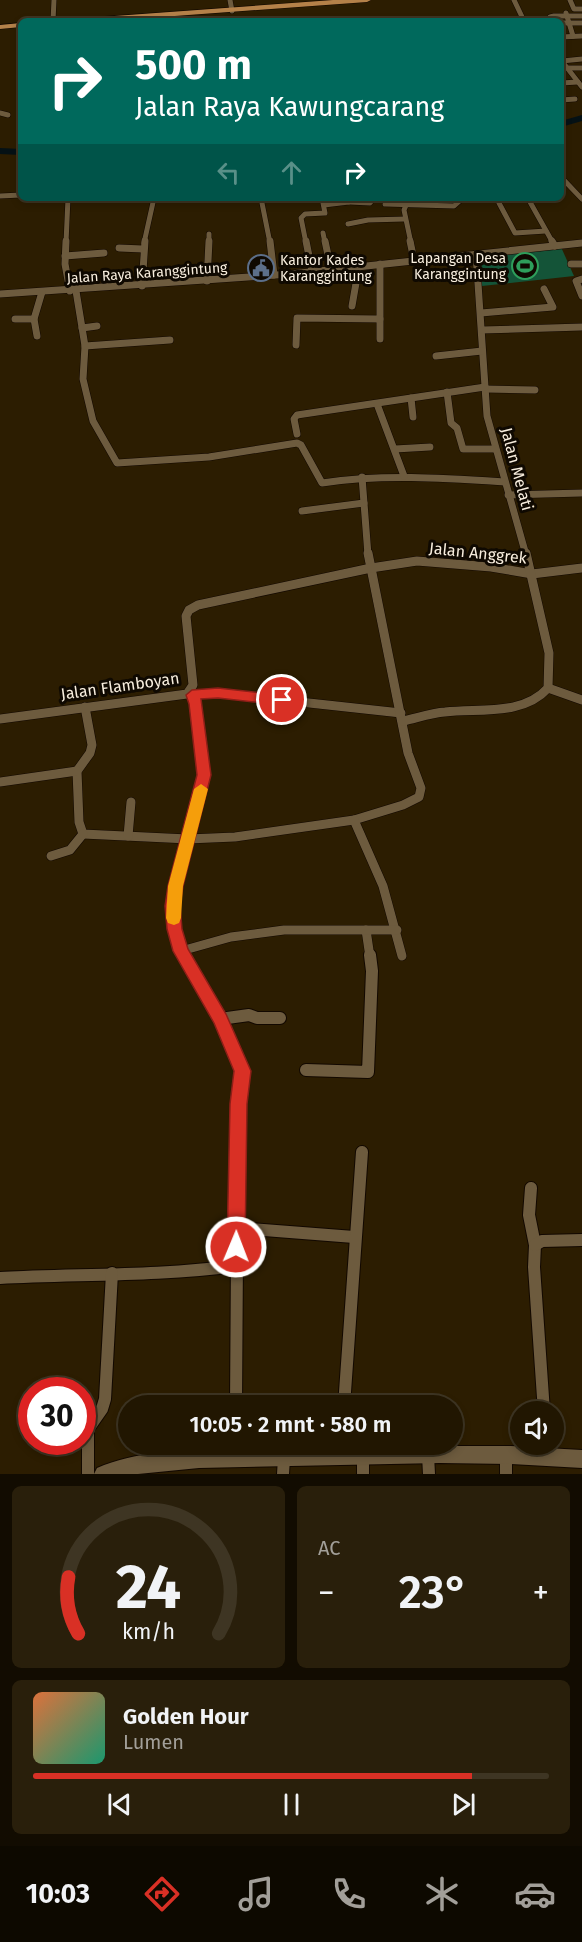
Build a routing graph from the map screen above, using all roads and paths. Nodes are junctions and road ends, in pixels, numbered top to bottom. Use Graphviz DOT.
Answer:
graph roads {
  1 [pos="54,0"];
  2 [pos="231,0"];
  3 [pos="367,0"];
  4 [pos="514,0"];
  5 [pos="570,0"];
  6 [pos="582,9"];
  7 [pos="232,11"];
  8 [pos="567,14"];
  9 [pos="582,16"];
  10 [pos="53,18"];
  11 [pos="148,18"];
  12 [pos="523,18"];
  13 [pos="551,18"];
  14 [pos="564,23"];
  15 [pos="568,23"];
  16 [pos="582,23"];
  17 [pos="18,25"];
  18 [pos="0,27"];
  19 [pos="573,36"];
  20 [pos="582,36"];
  21 [pos="564,37"];
  22 [pos="582,59"];
  23 [pos="564,60"];
  24 [pos="564,64"];
  25 [pos="582,68"];
  26 [pos="570,71"];
  27 [pos="582,75"];
  28 [pos="578,82"];
  29 [pos="564,83"];
  30 [pos="582,87"];
  31 [pos="575,99"];
  32 [pos="564,100"];
  33 [pos="0,113"];
  34 [pos="8,115"];
  35 [pos="564,180"];
  36 [pos="18,195"];
  37 [pos="0,196"];
  38 [pos="582,199"];
  39 [pos="68,201"];
  40 [pos="153,201"];
  41 [pos="262,201"];
  42 [pos="346,201"];
  43 [pos="357,201"];
  44 [pos="372,201"];
  45 [pos="409,201"];
  46 [pos="438,201"];
  47 [pos="462,201"];
  48 [pos="323,202"];
  49 [pos="530,202"];
  50 [pos="499,203"];
  51 [pos="385,204"];
  52 [pos="437,206"];
  53 [pos="405,219"];
  54 [pos="348,224"];
  55 [pos="546,231"];
  56 [pos="323,233"];
  57 [pos="209,234"];
  58 [pos="582,243"];
  59 [pos="555,246"];
  60 [pos="118,248"];
  61 [pos="143,249"];
  62 [pos="104,253"];
  63 [pos="477,254"];
  64 [pos="65,256"];
  65 [pos="414,260"];
  66 [pos="380,264"];
  67 [pos="571,264"];
  68 [pos="582,264"];
  69 [pos="359,266"];
  70 [pos="331,269"];
  71 [pos="312,271"];
  72 [pos="274,275"];
  73 [pos="582,279"];
  74 [pos="207,281"];
  75 [pos="142,286"];
  76 [pos="544,289"];
  77 [pos="73,291"];
  78 [pos="42,292"];
  79 [pos="0,294"];
  80 [pos="582,296"];
  81 [pos="352,306"];
  82 [pos="480,314"];
  83 [pos="15,319"];
  84 [pos="34,319"];
  85 [pos="380,319"];
  86 [pos="97,326"];
  87 [pos="582,327"];
  88 [pos="82,328"];
  89 [pos="482,330"];
  90 [pos="37,336"];
  91 [pos="380,339"];
  92 [pos="170,340"];
  93 [pos="296,345"];
  94 [pos="85,346"];
  95 [pos="482,351"];
  96 [pos="436,356"];
  97 [pos="485,388"];
  98 [pos="534,390"];
  99 [pos="447,392"];
  100 [pos="411,398"];
  101 [pos="376,404"];
  102 [pos="412,417"];
  103 [pos="297,434"];
  104 [pos="430,447"];
  105 [pos="395,449"];
  106 [pos="495,449"];
  107 [pos="404,476"];
  108 [pos="362,477"];
  109 [pos="504,482"];
  110 [pos="582,493"];
  111 [pos="508,495"];
  112 [pos="364,503"];
  113 [pos="302,511"];
  114 [pos="371,568"];
  115 [pos="582,568"];
  116 [pos="532,574"];
  117 [pos="546,691"];
  118 [pos="192,693"];
  119 [pos="582,700"];
  120 [pos="85,707"];
  121 [pos="402,717"];
  122 [pos="0,719"];
  123 [pos="77,771"];
  124 [pos="0,782"];
  125 [pos="131,802"];
  126 [pos="354,820"];
  127 [pos="83,834"];
  128 [pos="128,836"];
  129 [pos="188,839"];
  130 [pos="51,856"];
  131 [pos="366,930"];
  132 [pos="397,930"];
  133 [pos="181,951"];
  134 [pos="402,956"];
  135 [pos="280,1018"];
  136 [pos="220,1019"];
  137 [pos="306,1070"];
  138 [pos="362,1152"];
  139 [pos="531,1188"];
  140 [pos="237,1228"];
  141 [pos="354,1237"];
  142 [pos="582,1239"];
  143 [pos="535,1245"];
  144 [pos="236,1266"];
  145 [pos="112,1273"];
  146 [pos="0,1278"];
  147 [pos="236,1395"];
  148 [pos="345,1395"];
  149 [pos="543,1401"];
  150 [pos="506,1454"];
  151 [pos="510,1454"];
  152 [pos="564,1454"];
  153 [pos="206,1455"];
  154 [pos="249,1455"];
  155 [pos="326,1455"];
  156 [pos="347,1455"];
  157 [pos="428,1455"];
  158 [pos="463,1455"];
  159 [pos="582,1459"];
  160 [pos="363,1465"];
  161 [pos="284,1466"];
  162 [pos="88,1474"];
  163 [pos="103,1474"];
  164 [pos="429,1474"];
  165 [pos="506,1474"];
  1 -- 10 [label="street"];
  2 -- 7 [label="street"];
  3 -- 7 [label="main road"];
  4 -- 12 [label="street"];
  5 -- 6 [label="street"];
  7 -- 11 [label="main road"];
  8 -- 9 [label="street"];
  8 -- 13 [label="street"];
  8 -- 15 [label="street"];
  14 -- 15 [label="street"];
  15 -- 16 [label="street"];
  15 -- 19 [label="street"];
  17 -- 18 [label="main road"];
  19 -- 20 [label="street"];
  19 -- 21 [label="street"];
  22 -- 23 [label="street"];
  24 -- 26 [label="street"];
  25 -- 26 [label="street"];
  26 -- 27 [label="street"];
  26 -- 28 [label="street"];
  28 -- 29 [label="street"];
  28 -- 30 [label="street"];
  31 -- 32 [label="street"];
  33 -- 34 [label="street"];
  35 -- 38 [label="street"];
  36 -- 37 [label="street"];
  39 -- 64 [label="street"];
  40 -- 61 [label="street"];
  41 -- 72 [label="street"];
  42 -- 48 [label="street"];
  43 -- 44 [label="street"];
  45 -- 51 [label="street"];
  45 -- 52 [label="street"];
  45 -- 53 [label="street"];
  46 -- 52 [label="street"];
  47 -- 52 [label="street"];
  48 -- 71 [label="street"];
  49 -- 55 [label="street"];
  50 -- 55 [label="street"];
  53 -- 54 [label="street"];
  53 -- 65 [label="street"];
  55 -- 59 [label="street"];
  56 -- 70 [label="street"];
  57 -- 74 [label="street"];
  58 -- 59 [label="street, Jalan Raya Karanggintung"];
  59 -- 63 [label="street, Jalan Raya Karanggintung"];
  60 -- 61 [label="street"];
  61 -- 75 [label="street"];
  62 -- 64 [label="street"];
  63 -- 65 [label="street, Jalan Raya Karanggintung"];
  63 -- 82 [label="street, Jalan Melati"];
  64 -- 77 [label="street"];
  65 -- 66 [label="street, Jalan Raya Karanggintung"];
  66 -- 69 [label="street, Jalan Raya Karanggintung"];
  66 -- 85 [label="street"];
  67 -- 68 [label="street"];
  69 -- 70 [label="street, Jalan Raya Karanggintung"];
  69 -- 81 [label="street"];
  70 -- 71 [label="street, Jalan Raya Karanggintung"];
  71 -- 72 [label="street, Jalan Raya Karanggintung"];
  72 -- 74 [label="street, Jalan Raya Karanggintung"];
  73 -- 80 [label="street"];
  74 -- 75 [label="street, Jalan Raya Karanggintung"];
  75 -- 77 [label="street, Jalan Raya Karanggintung"];
  76 -- 82 [label="street"];
  77 -- 78 [label="street, Jalan Raya Karanggintung"];
  77 -- 88 [label="street"];
  78 -- 79 [label="street, Jalan Raya Karanggintung"];
  78 -- 84 [label="street"];
  82 -- 89 [label="street, Jalan Melati"];
  83 -- 84 [label="street"];
  84 -- 90 [label="street"];
  85 -- 91 [label="street"];
  85 -- 93 [label="street"];
  86 -- 88 [label="street"];
  87 -- 89 [label="street"];
  88 -- 94 [label="street"];
  89 -- 95 [label="street, Jalan Melati"];
  92 -- 94 [label="street"];
  94 -- 108 [label="street"];
  95 -- 96 [label="street"];
  95 -- 97 [label="street, Jalan Melati"];
  97 -- 98 [label="street"];
  97 -- 99 [label="street"];
  97 -- 106 [label="street, Jalan Melati"];
  99 -- 100 [label="street"];
  99 -- 106 [label="street"];
  100 -- 101 [label="street"];
  100 -- 102 [label="street"];
  101 -- 103 [label="street"];
  101 -- 105 [label="street"];
  104 -- 105 [label="street"];
  105 -- 107 [label="street"];
  106 -- 109 [label="street, Jalan Melati"];
  107 -- 108 [label="street"];
  107 -- 109 [label="street"];
  108 -- 112 [label="street"];
  109 -- 111 [label="street, Jalan Melati"];
  110 -- 111 [label="street"];
  111 -- 116 [label="street, Jalan Melati"];
  112 -- 113 [label="street"];
  112 -- 114 [label="street"];
  114 -- 116 [label="street, Jalan Anggrek"];
  114 -- 118 [label="street, Jalan Flamboyan"];
  114 -- 121 [label="street"];
  115 -- 116 [label="street, Jalan Anggrek"];
  116 -- 117 [label="street, Jalan Melati"];
  117 -- 119 [label="street"];
  117 -- 121 [label="street"];
  118 -- 120 [label="street, Jalan Flamboyan"];
  118 -- 121 [label="street"];
  118 -- 129 [label="street"];
  120 -- 122 [label="street, Jalan Flamboyan"];
  120 -- 123 [label="street"];
  121 -- 126 [label="street"];
  123 -- 124 [label="street"];
  123 -- 127 [label="street"];
  125 -- 128 [label="street"];
  126 -- 129 [label="street"];
  126 -- 132 [label="street"];
  127 -- 128 [label="street"];
  127 -- 130 [label="street"];
  128 -- 129 [label="street"];
  129 -- 133 [label="street"];
  131 -- 132 [label="street"];
  131 -- 133 [label="street"];
  131 -- 137 [label="street"];
  132 -- 134 [label="street"];
  133 -- 136 [label="street"];
  135 -- 136 [label="street"];
  136 -- 140 [label="street"];
  138 -- 141 [label="street"];
  139 -- 143 [label="street"];
  140 -- 141 [label="street"];
  140 -- 144 [label="street"];
  141 -- 148 [label="street"];
  142 -- 143 [label="street"];
  143 -- 149 [label="street"];
  144 -- 145 [label="street"];
  144 -- 147 [label="street"];
  145 -- 146 [label="street"];
  145 -- 162 [label="street"];
  150 -- 151 [label="street"];
  150 -- 158 [label="street"];
  150 -- 165 [label="street"];
  152 -- 159 [label="street"];
  153 -- 163 [label="street"];
  154 -- 161 [label="street"];
  155 -- 161 [label="street"];
  156 -- 160 [label="street"];
  157 -- 160 [label="street"];
  157 -- 164 [label="street"];
}
